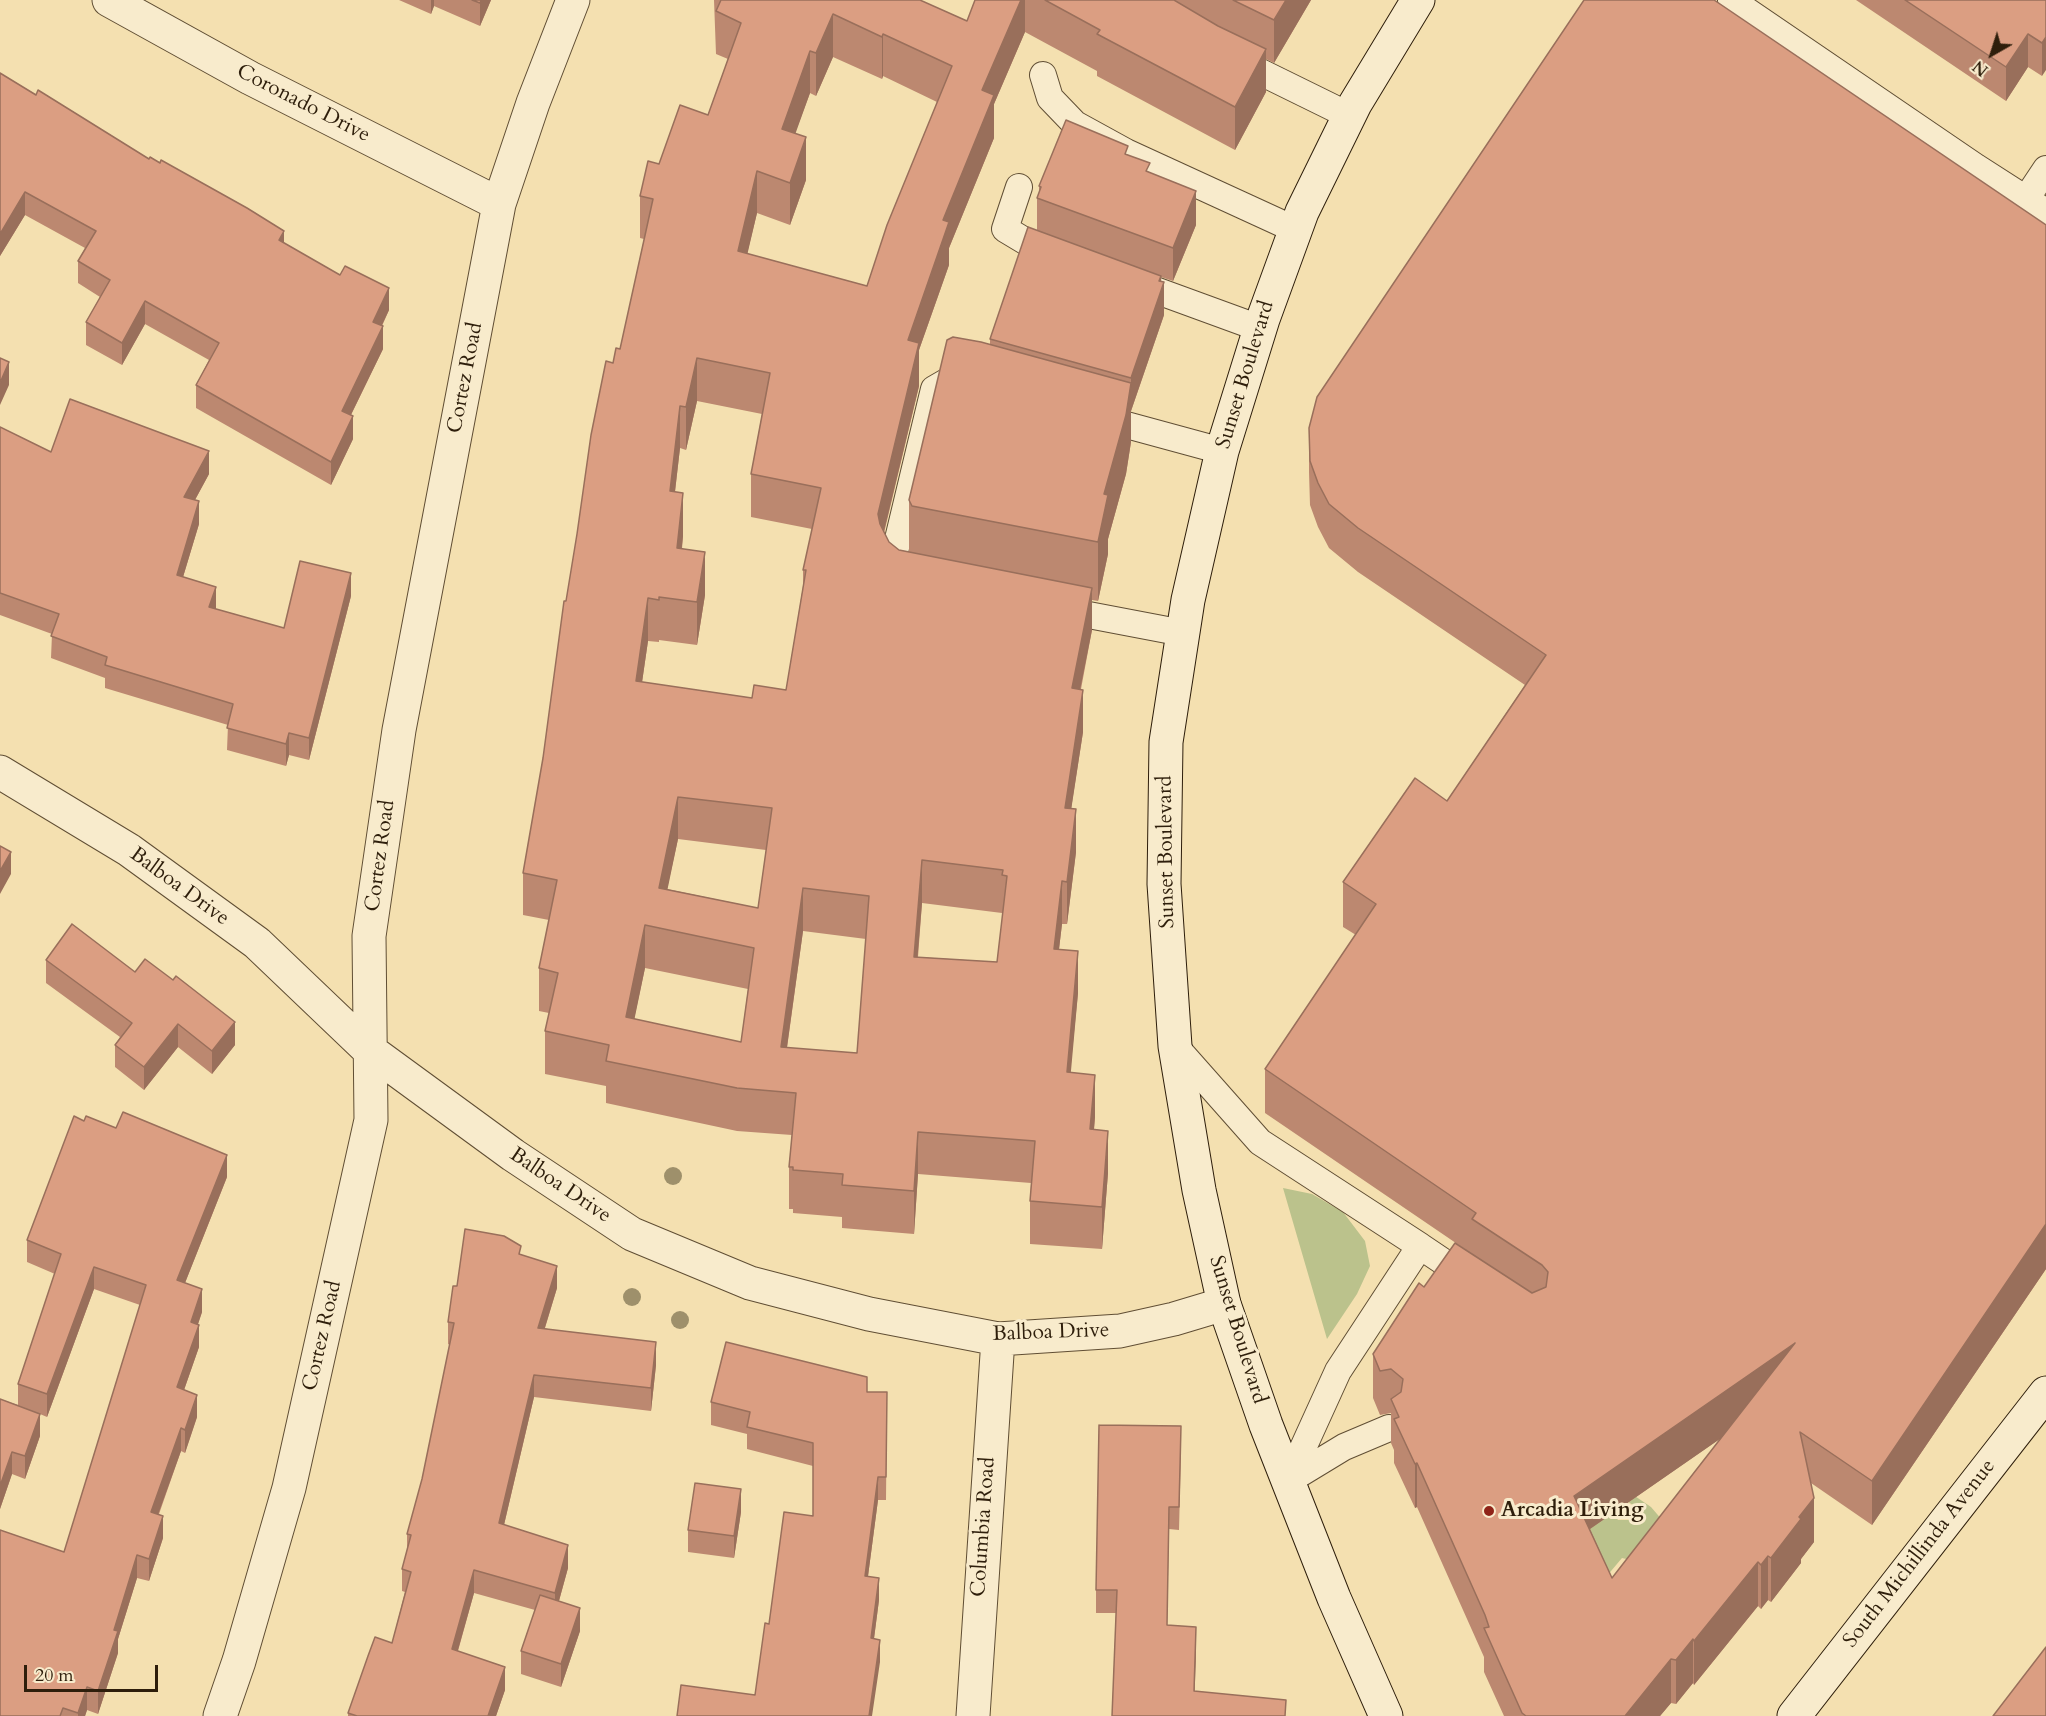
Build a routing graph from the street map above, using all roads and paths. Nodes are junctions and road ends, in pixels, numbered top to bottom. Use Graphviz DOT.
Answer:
graph roads {
  1 [pos="109,0"];
  2 [pos="573,0"];
  3 [pos="1418,0"];
  4 [pos="1731,0"];
  5 [pos="1217,50"];
  6 [pos="1043,75"];
  7 [pos="1350,116"];
  8 [pos="2046,170"];
  9 [pos="1019,187"];
  10 [pos="499,204"];
  11 [pos="2036,205"];
  12 [pos="1296,230"];
  13 [pos="1080,263"];
  14 [pos="1114,275"];
  15 [pos="1259,328"];
  16 [pos="987,387"];
  17 [pos="1076,412"];
  18 [pos="1222,451"];
  19 [pos="925,582"];
  20 [pos="1031,603"];
  21 [pos="1183,633"];
  22 [pos="0,772"];
  23 [pos="1175,1046"];
  24 [pos="368,1049"];
  25 [pos="1420,1246"];
  26 [pos="1496,1297"];
  27 [pos="1224,1304"];
  28 [pos="998,1339"];
  29 [pos="2046,1393"];
  30 [pos="1389,1428"];
  31 [pos="1288,1480"];
  32 [pos="220,1716"];
  33 [pos="973,1716"];
  34 [pos="1386,1716"];
  35 [pos="1794,1716"];
  1 -- 10 [label="street, Coronado Drive"];
  2 -- 10 [label="street, Cortez Road"];
  3 -- 7 [label="street, Sunset Boulevard"];
  4 -- 11 [label="lane"];
  5 -- 7 [label="lane"];
  6 -- 12 [label="lane"];
  7 -- 12 [label="street, Sunset Boulevard"];
  8 -- 11 [label="lane"];
  9 -- 13 [label="lane"];
  10 -- 24 [label="street, Cortez Road"];
  12 -- 15 [label="street, Sunset Boulevard"];
  14 -- 15 [label="lane"];
  15 -- 18 [label="street, Sunset Boulevard"];
  16 -- 19 [label="lane"];
  17 -- 18 [label="lane"];
  18 -- 21 [label="street, Sunset Boulevard"];
  20 -- 21 [label="lane"];
  21 -- 23 [label="street, Sunset Boulevard"];
  22 -- 24 [label="street, Balboa Drive"];
  23 -- 25 [label="lane"];
  23 -- 27 [label="street, Sunset Boulevard"];
  24 -- 28 [label="street, Balboa Drive"];
  24 -- 32 [label="street, Cortez Road"];
  25 -- 26 [label="lane"];
  25 -- 31 [label="lane"];
  27 -- 28 [label="street, Balboa Drive"];
  27 -- 31 [label="street, Sunset Boulevard"];
  28 -- 33 [label="street, Columbia Road"];
  29 -- 35 [label="street, South Michillinda Avenue"];
  30 -- 31 [label="lane"];
  31 -- 34 [label="street, Sunset Boulevard"];
}
